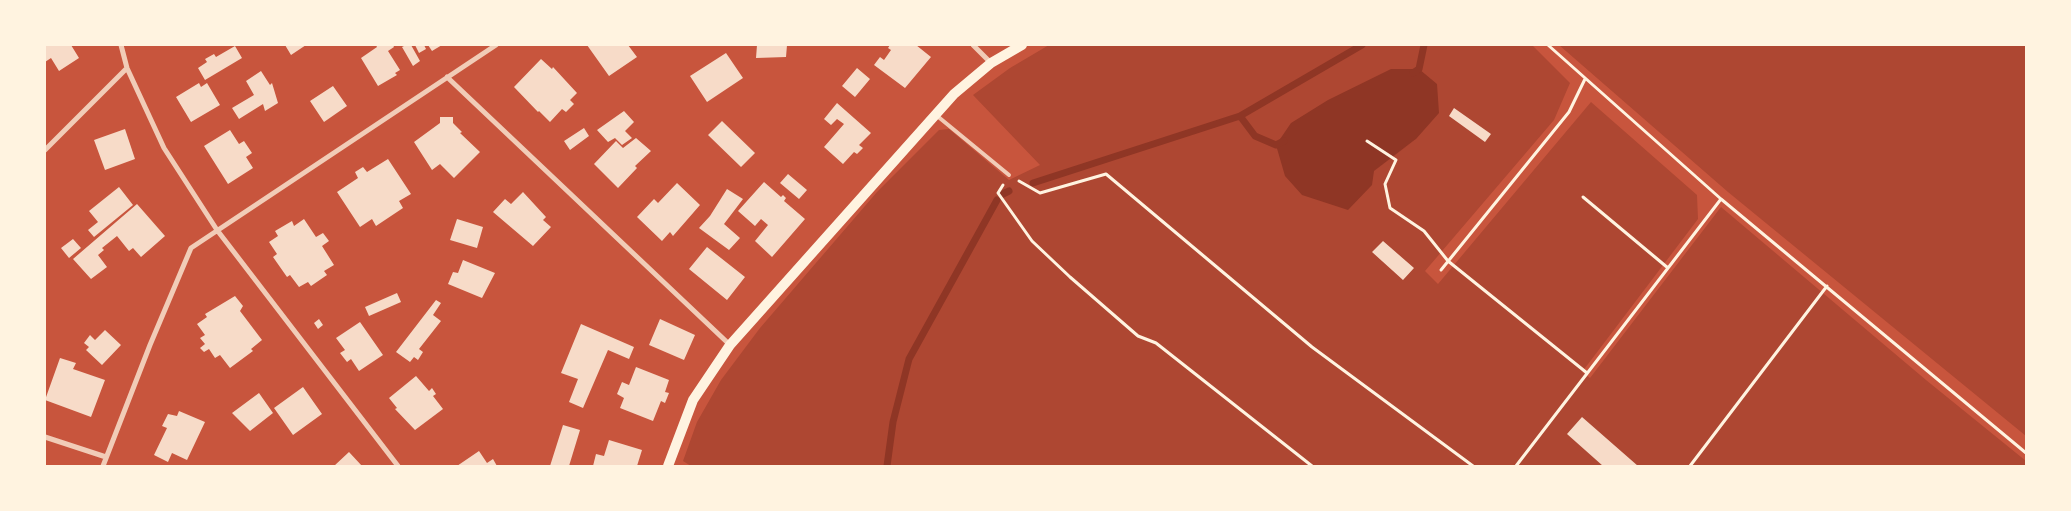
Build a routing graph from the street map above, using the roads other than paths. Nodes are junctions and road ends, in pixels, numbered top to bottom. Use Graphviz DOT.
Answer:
graph roads {
  1 [pos="121,45"];
  2 [pos="496,45"];
  3 [pos="973,45"];
  4 [pos="1022,45"];
  5 [pos="991,63"];
  6 [pos="127,68"];
  7 [pos="447,77"];
  8 [pos="936,115"];
  9 [pos="45,150"];
  10 [pos="1010,175"];
  11 [pos="217,230"];
  12 [pos="730,345"];
  13 [pos="45,437"];
  14 [pos="106,458"];
  15 [pos="103,466"];
  16 [pos="398,466"];
  17 [pos="668,466"];
  1 -- 6 [label="street"];
  2 -- 7 [label="street"];
  3 -- 5 [label="street"];
  4 -- 5 [label="main road"];
  5 -- 8 [label="main road"];
  6 -- 9 [label="street"];
  6 -- 11 [label="street"];
  7 -- 11 [label="street"];
  7 -- 12 [label="street"];
  8 -- 10 [label="lane"];
  8 -- 12 [label="main road"];
  11 -- 14 [label="street"];
  11 -- 16 [label="street"];
  12 -- 17 [label="main road"];
  13 -- 14 [label="street"];
  14 -- 15 [label="street"];
}
